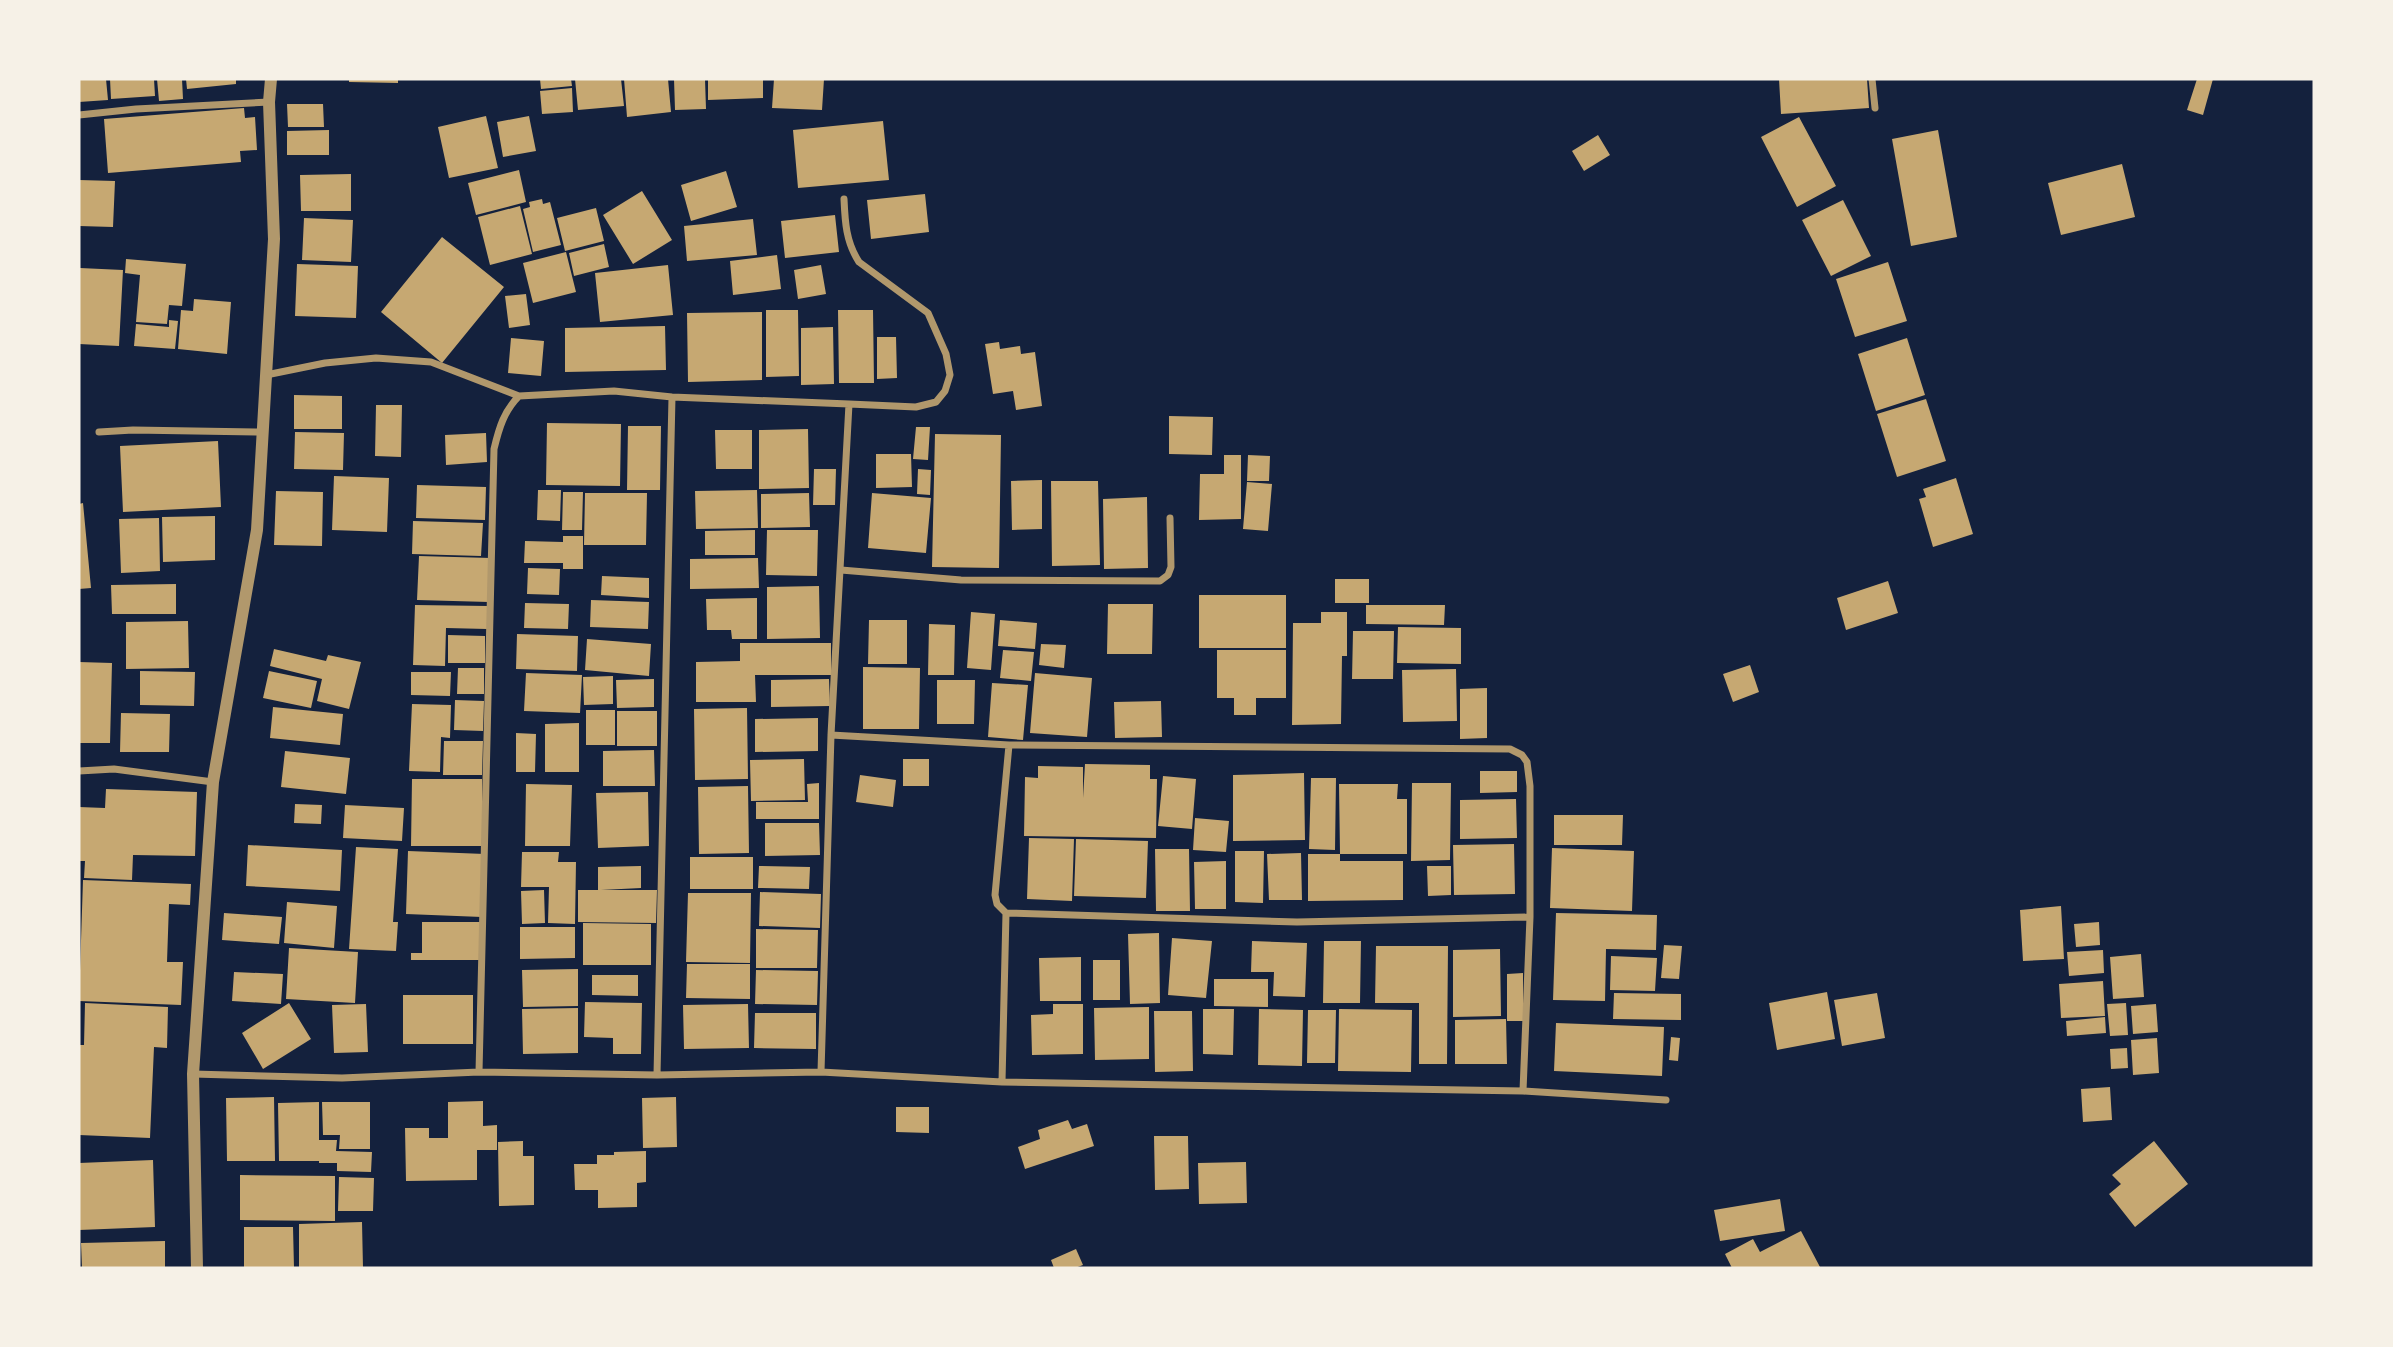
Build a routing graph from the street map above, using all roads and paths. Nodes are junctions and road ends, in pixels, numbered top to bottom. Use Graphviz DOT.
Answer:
graph roads {
  1 [pos="271,79"];
  2 [pos="1872,79"];
  3 [pos="269,102"];
  4 [pos="1875,108"];
  5 [pos="79,116"];
  6 [pos="844,199"];
  7 [pos="265,375"];
  8 [pos="519,396"];
  9 [pos="672,397"];
  10 [pos="849,404"];
  11 [pos="99,432"];
  12 [pos="262,432"];
  13 [pos="1170,517"];
  14 [pos="841,570"];
  15 [pos="831,735"];
  16 [pos="1009,745"];
  17 [pos="79,771"];
  18 [pos="213,782"];
  19 [pos="1006,913"];
  20 [pos="1530,917"];
  21 [pos="480,1072"];
  22 [pos="821,1072"];
  23 [pos="193,1074"];
  24 [pos="657,1075"];
  25 [pos="1002,1082"];
  26 [pos="1522,1091"];
  27 [pos="1666,1100"];
  28 [pos="197,1268"];
  1 -- 3 [label="street"];
  2 -- 4 [label="street"];
  3 -- 5 [label="street"];
  3 -- 7 [label="street"];
  6 -- 10 [label="street"];
  7 -- 8 [label="street"];
  7 -- 12 [label="street"];
  8 -- 9 [label="street"];
  8 -- 21 [label="street"];
  9 -- 10 [label="street"];
  9 -- 24 [label="street"];
  10 -- 14 [label="street"];
  11 -- 12 [label="street"];
  12 -- 18 [label="street"];
  13 -- 14 [label="street"];
  14 -- 15 [label="street"];
  15 -- 16 [label="street"];
  15 -- 22 [label="street"];
  16 -- 19 [label="street"];
  16 -- 20 [label="street"];
  17 -- 18 [label="street"];
  18 -- 23 [label="street"];
  19 -- 20 [label="street"];
  19 -- 25 [label="street"];
  20 -- 26 [label="street"];
  21 -- 23 [label="street"];
  21 -- 24 [label="street"];
  22 -- 24 [label="street"];
  22 -- 25 [label="street"];
  23 -- 28 [label="street"];
  25 -- 26 [label="street"];
  26 -- 27 [label="street"];
}
